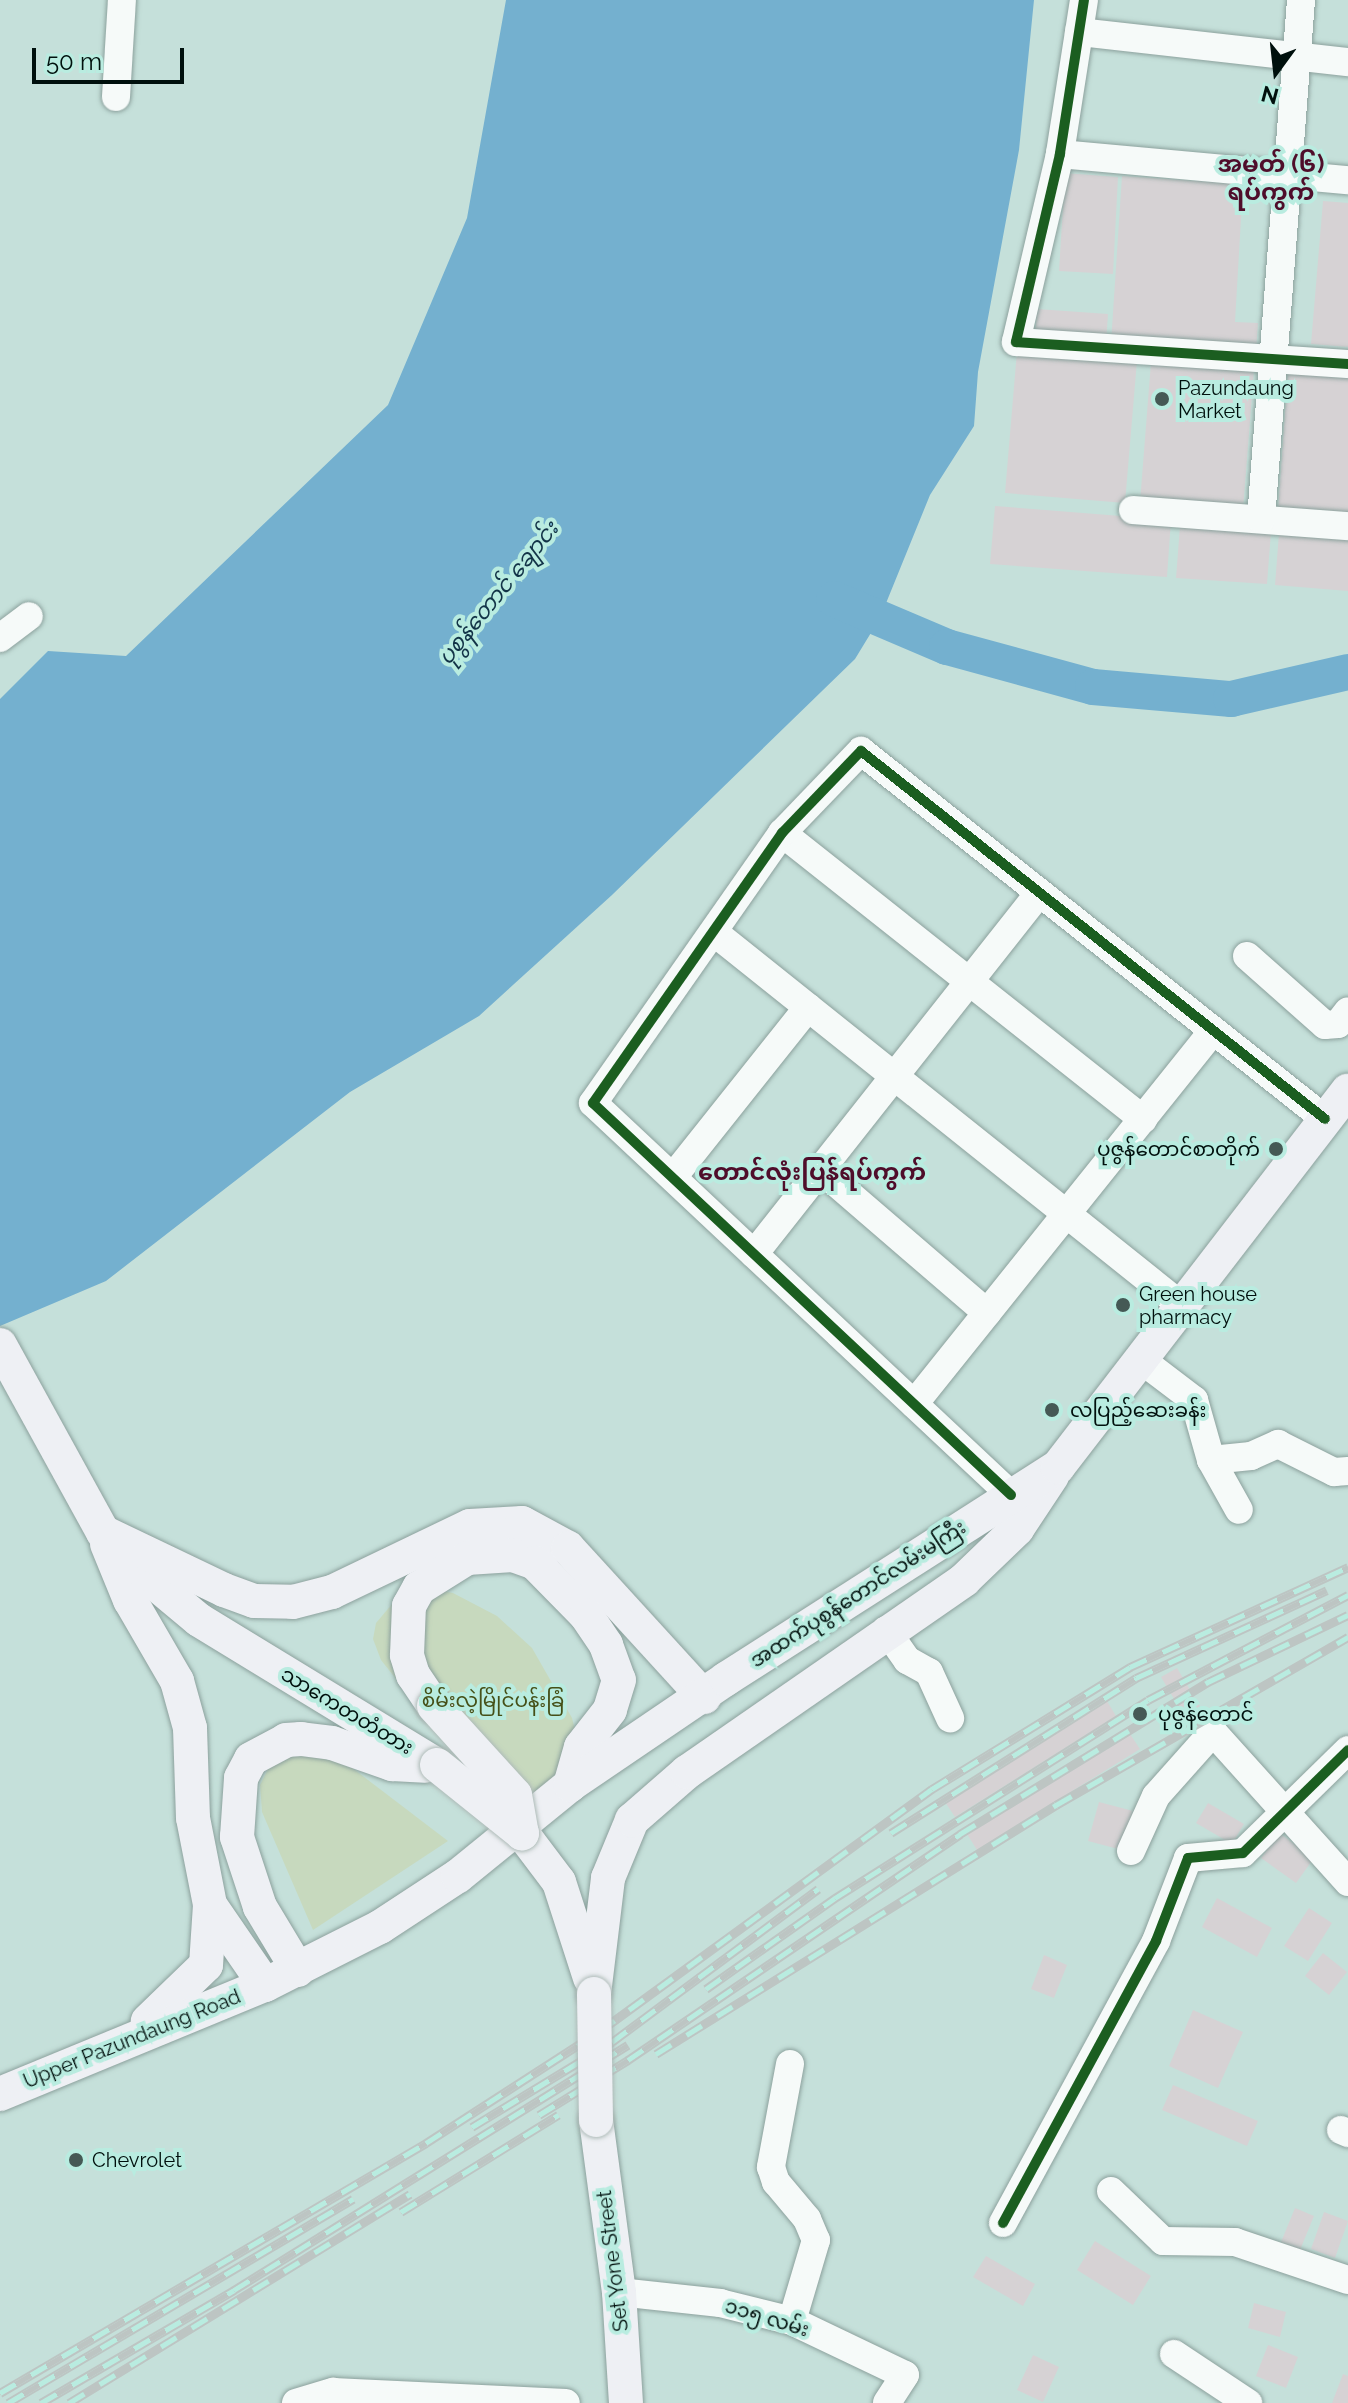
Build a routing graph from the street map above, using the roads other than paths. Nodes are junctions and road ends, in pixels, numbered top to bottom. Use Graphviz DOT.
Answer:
graph roads {
  1 [pos="122,0"];
  2 [pos="1084,0"];
  3 [pos="1301,0"];
  4 [pos="1079,32"];
  5 [pos="1295,57"];
  6 [pos="1348,62"];
  7 [pos="116,97"];
  8 [pos="1060,154"];
  9 [pos="1284,176"];
  10 [pos="1348,180"];
  11 [pos="1273,359"];
  12 [pos="1348,364"];
  13 [pos="1133,510"];
  14 [pos="1261,519"];
  15 [pos="1348,526"];
  16 [pos="29,616"];
  17 [pos="0,638"];
  18 [pos="782,833"];
  19 [pos="1038,895"];
  20 [pos="715,933"];
  21 [pos="1247,956"];
  22 [pos="971,980"];
  23 [pos="808,1007"];
  24 [pos="1348,1011"];
  25 [pos="1213,1031"];
  26 [pos="895,1076"];
  27 [pos="1340,1104"];
  28 [pos="1143,1119"];
  29 [pos="821,1170"];
  30 [pos="673,1177"];
  31 [pos="1067,1214"];
  32 [pos="754,1254"];
  33 [pos="1183,1307"];
  34 [pos="987,1313"];
  35 [pos="0,1345"];
  36 [pos="1144,1362"];
  37 [pos="914,1404"];
  38 [pos="1211,1460"];
  39 [pos="1058,1467"];
  40 [pos="1348,1471"];
  41 [pos="1011,1495"];
  42 [pos="1239,1510"];
  43 [pos="103,1532"];
  44 [pos="886,1630"];
  45 [pos="704,1697"];
  46 [pos="950,1718"];
  47 [pos="1348,1750"];
  48 [pos="437,1765"];
  49 [pos="570,1785"];
  50 [pos="1284,1812"];
  51 [pos="522,1833"];
  52 [pos="1131,1851"];
  53 [pos="1348,1882"];
  54 [pos="210,1905"];
  55 [pos="298,1970"];
  56 [pos="265,1985"];
  57 [pos="594,1994"];
  58 [pos="133,2035"];
  59 [pos="790,2064"];
  60 [pos="0,2094"];
  61 [pos="596,2120"];
  62 [pos="1111,2191"];
  63 [pos="1003,2223"];
  64 [pos="1348,2280"];
  65 [pos="619,2292"];
  66 [pos="792,2321"];
  67 [pos="1174,2354"];
  68 [pos="450,2400"];
  69 [pos="296,2403"];
  70 [pos="566,2403"];
  71 [pos="626,2403"];
  72 [pos="887,2403"];
  73 [pos="1248,2403"];
  1 -- 7 [label="street"];
  2 -- 4 [label="street"];
  3 -- 5 [label="street"];
  4 -- 5 [label="street"];
  4 -- 8 [label="street"];
  5 -- 6 [label="street"];
  5 -- 9 [label="street"];
  8 -- 9 [label="street"];
  8 -- 11 [label="street"];
  9 -- 10 [label="street"];
  9 -- 11 [label="street"];
  11 -- 12 [label="street"];
  11 -- 14 [label="street"];
  13 -- 14 [label="street"];
  14 -- 15 [label="street"];
  16 -- 17 [label="street"];
  18 -- 19 [label="street"];
  18 -- 20 [label="street"];
  18 -- 22 [label="street"];
  19 -- 22 [label="street"];
  19 -- 25 [label="street"];
  20 -- 23 [label="street"];
  20 -- 30 [label="street"];
  21 -- 24 [label="street"];
  22 -- 26 [label="street"];
  22 -- 28 [label="street"];
  23 -- 26 [label="street"];
  23 -- 30 [label="street"];
  25 -- 27 [label="street"];
  25 -- 28 [label="street"];
  26 -- 29 [label="street"];
  26 -- 31 [label="street"];
  27 -- 33 [label="main road, အထက်ပုစွန်တောင်လမ်းမကြီး"];
  28 -- 31 [label="street"];
  29 -- 32 [label="street"];
  29 -- 34 [label="street"];
  30 -- 32 [label="street"];
  31 -- 33 [label="street"];
  31 -- 34 [label="street"];
  32 -- 37 [label="street"];
  33 -- 36 [label="main road, အထက်ပုစွန်တောင်လမ်းမကြီး"];
  34 -- 37 [label="street"];
  35 -- 43 [label="main road, သာကေတတံတား"];
  36 -- 38 [label="street"];
  36 -- 39 [label="main road, အထက်ပုစွန်တောင်လမ်းမကြီး"];
  37 -- 41 [label="street"];
  38 -- 40 [label="street"];
  38 -- 42 [label="street"];
  39 -- 41 [label="main road, အထက်ပုစွန်တောင်လမ်းမကြီး"];
  39 -- 44 [label="main road"];
  41 -- 45 [label="main road, အထက်ပုစွန်တောင်လမ်းမကြီး"];
  43 -- 45 [label="main road"];
  43 -- 48 [label="main road, သာကေတတံတား"];
  43 -- 54 [label="main road"];
  44 -- 46 [label="street"];
  44 -- 57 [label="main road"];
  45 -- 49 [label="main road, အထက်ပုစွန်တောင်လမ်းမကြီး"];
  47 -- 50 [label="street"];
  48 -- 51 [label="main road, သာကေတတံတား, bridge"];
  48 -- 55 [label="main road"];
  49 -- 51 [label="main road, bridge"];
  49 -- 55 [label="main road, အထက်ပုစွန်တောင်လမ်းမကြီး"];
  50 -- 52 [label="street"];
  50 -- 53 [label="street"];
  50 -- 63 [label="street"];
  51 -- 57 [label="main road, သာကေတတံတား"];
  54 -- 56 [label="main road"];
  54 -- 58 [label="main road"];
  55 -- 56 [label="main road, အထက်ပုစွန်တောင်လမ်းမကြီး"];
  56 -- 58 [label="main road, Upper Pazundaung Road"];
  57 -- 61 [label="main road, သာကေတတံတား, bridge"];
  58 -- 60 [label="main road, Upper Pazundaung Road"];
  59 -- 66 [label="street"];
  61 -- 65 [label="main road, Set Yone Street"];
  62 -- 64 [label="street"];
  65 -- 66 [label="street, ၁၁၅ လမ်း"];
  65 -- 71 [label="main road, Set Yone Street"];
  66 -- 72 [label="street, ၁၁၅ လမ်း"];
  67 -- 73 [label="street"];
  68 -- 69 [label="street"];
  68 -- 70 [label="street"];
}
